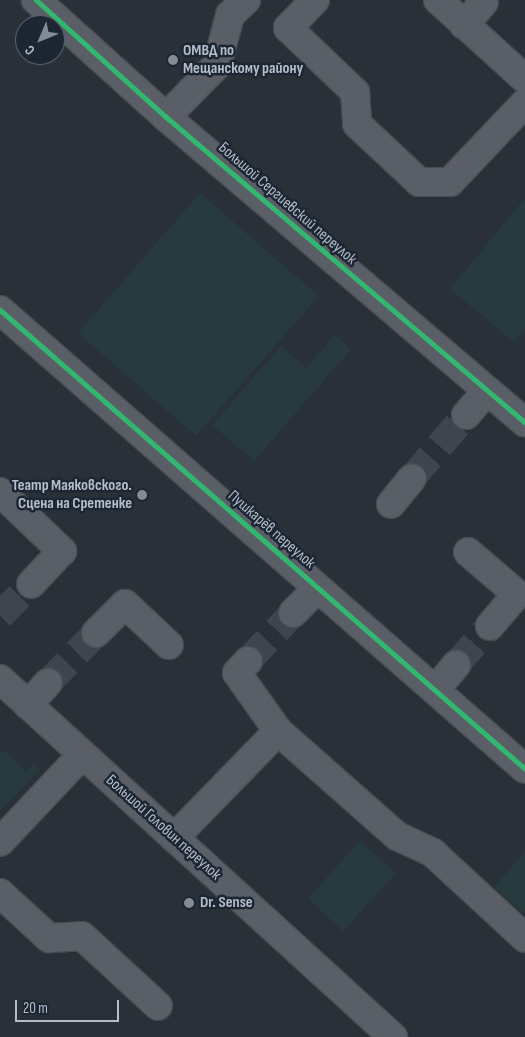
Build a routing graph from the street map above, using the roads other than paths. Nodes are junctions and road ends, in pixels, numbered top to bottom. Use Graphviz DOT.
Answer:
graph roads {
  1 [pos="36,0"];
  2 [pos="246,0"];
  3 [pos="315,0"];
  4 [pos="438,0"];
  5 [pos="484,2"];
  6 [pos="464,25"];
  7 [pos="525,80"];
  8 [pos="525,103"];
  9 [pos="166,117"];
  10 [pos="0,310"];
  11 [pos="487,391"];
  12 [pos="466,416"];
  13 [pos="525,422"];
  14 [pos="412,478"];
  15 [pos="0,492"];
  16 [pos="391,504"];
  17 [pos="468,552"];
  18 [pos="31,584"];
  19 [pos="318,588"];
  20 [pos="293,613"];
  21 [pos="490,626"];
  22 [pos="96,633"];
  23 [pos="169,646"];
  24 [pos="248,661"];
  25 [pos="456,665"];
  26 [pos="0,679"];
  27 [pos="48,683"];
  28 [pos="435,690"];
  29 [pos="28,705"];
  30 [pos="278,730"];
  31 [pos="82,756"];
  32 [pos="525,769"];
  33 [pos="174,838"];
  34 [pos="0,842"];
  35 [pos="0,893"];
  36 [pos="525,938"];
  37 [pos="158,1006"];
  38 [pos="393,1037"];
  1 -- 9 [label="street, Большой Сергиевский переулок"];
  2 -- 9 [label="street"];
  3 -- 8 [label="street"];
  4 -- 6 [label="street"];
  5 -- 6 [label="street"];
  6 -- 7 [label="street"];
  9 -- 11 [label="street, Большой Сергиевский переулок"];
  10 -- 19 [label="street, Пушкарёв переулок"];
  11 -- 12 [label="street"];
  11 -- 13 [label="street, Большой Сергиевский переулок"];
  14 -- 16 [label="street"];
  15 -- 18 [label="street"];
  17 -- 21 [label="street"];
  19 -- 20 [label="street"];
  19 -- 28 [label="street, Пушкарёв переулок"];
  22 -- 23 [label="street"];
  24 -- 30 [label="street"];
  25 -- 28 [label="street"];
  26 -- 29 [label="street, Большой Головин переулок"];
  27 -- 29 [label="street"];
  28 -- 32 [label="street, Пушкарёв переулок"];
  29 -- 31 [label="street, Большой Головин переулок"];
  30 -- 33 [label="street"];
  30 -- 36 [label="street"];
  31 -- 33 [label="street, Большой Головин переулок"];
  31 -- 34 [label="street"];
  33 -- 38 [label="street, Большой Головин переулок"];
  35 -- 37 [label="street"];
}
